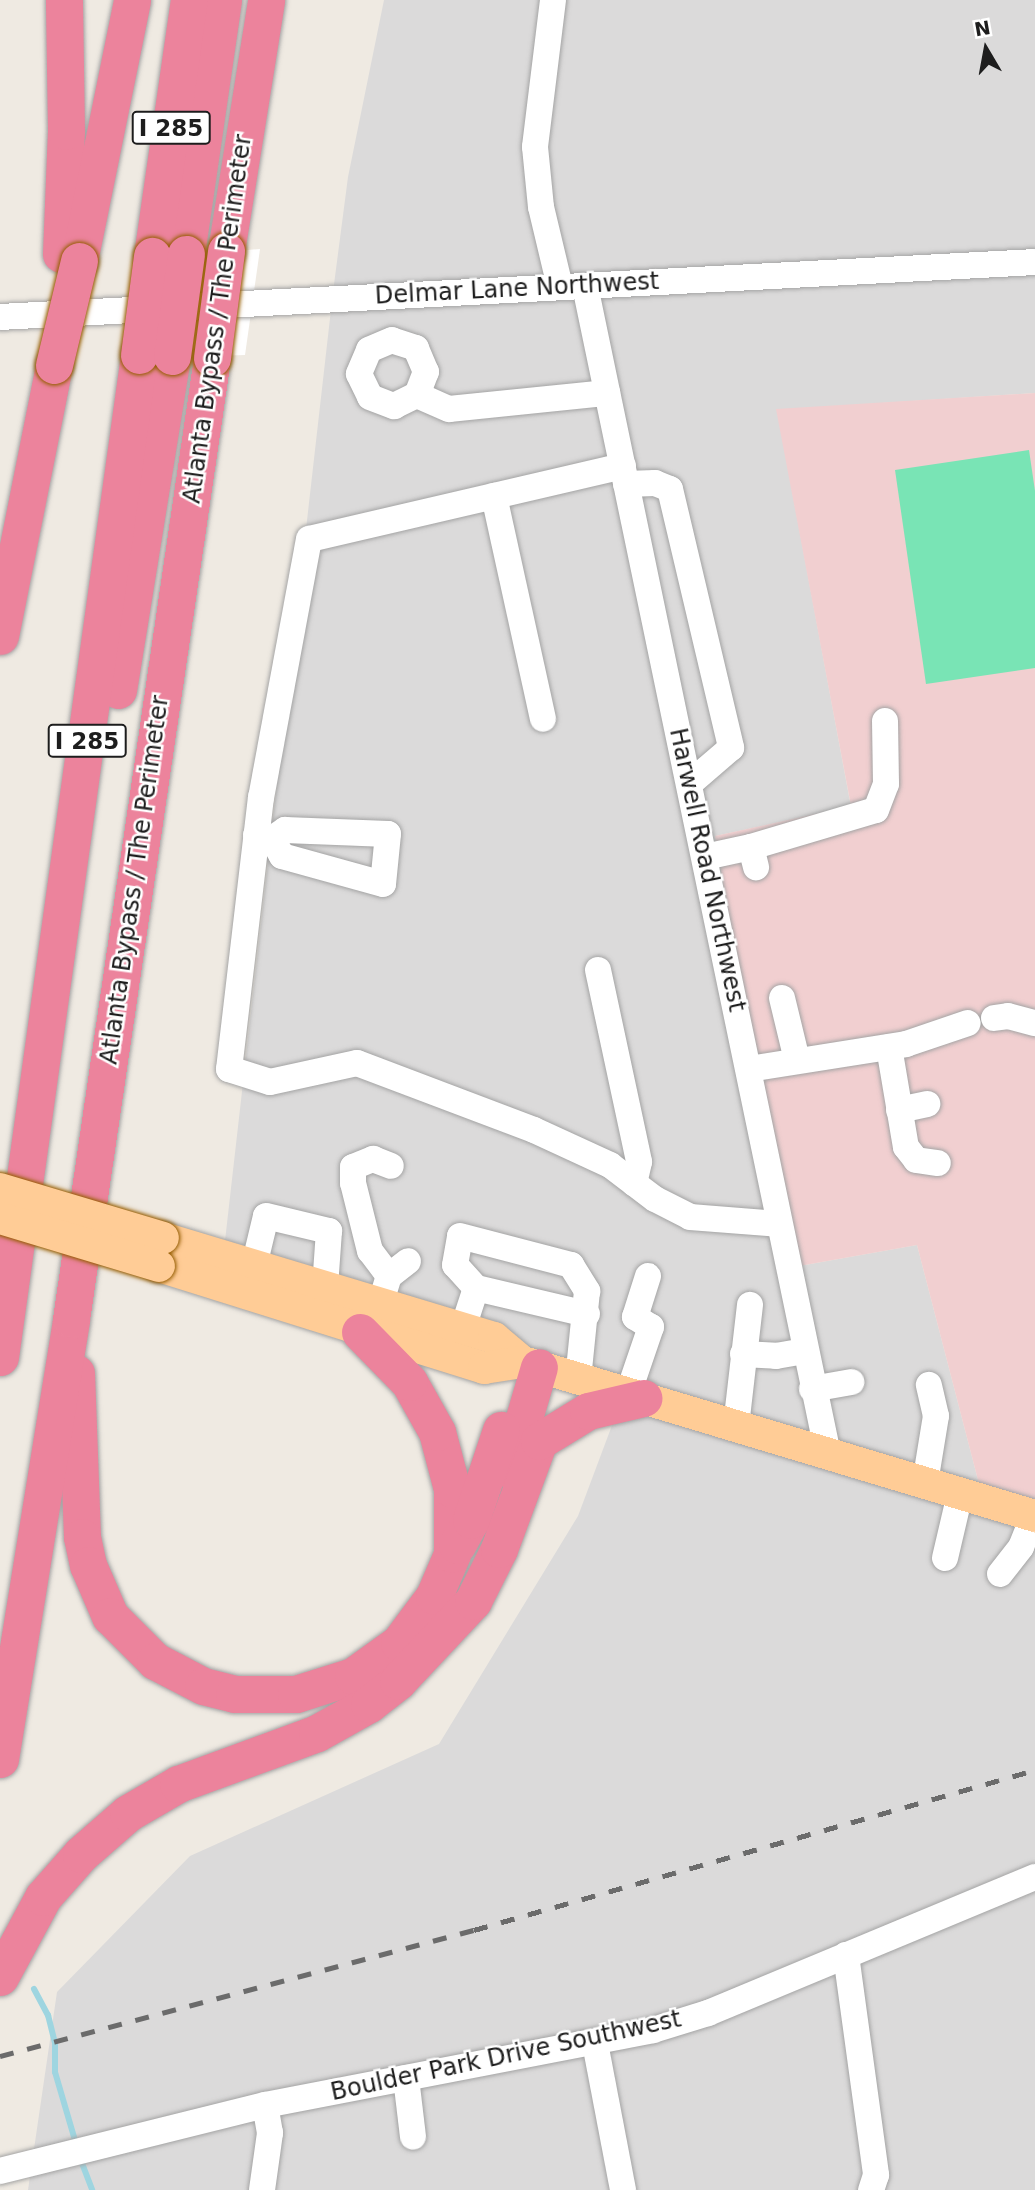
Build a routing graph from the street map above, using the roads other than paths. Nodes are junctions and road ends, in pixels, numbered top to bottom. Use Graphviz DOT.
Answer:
graph roads {
  1 [pos="64,0"];
  2 [pos="132,0"];
  3 [pos="190,0"];
  4 [pos="223,0"];
  5 [pos="266,0"];
  6 [pos="553,0"];
  7 [pos="169,255"];
  8 [pos="70,261"];
  9 [pos="1035,262"];
  10 [pos="572,286"];
  11 [pos="0,317"];
  12 [pos="607,393"];
  13 [pos="417,396"];
  14 [pos="625,475"];
  15 [pos="494,496"];
  16 [pos="0,636"];
  17 [pos="543,719"];
  18 [pos="885,721"];
  19 [pos="689,784"];
  20 [pos="705,857"];
  21 [pos="598,970"];
  22 [pos="782,998"];
  23 [pos="995,1018"];
  24 [pos="968,1023"];
  25 [pos="1035,1023"];
  26 [pos="889,1047"];
  27 [pos="797,1059"];
  28 [pos="749,1069"];
  29 [pos="927,1104"];
  30 [pos="899,1110"];
  31 [pos="938,1163"];
  32 [pos="391,1166"];
  33 [pos="634,1183"];
  34 [pos="0,1189"];
  35 [pos="0,1218"];
  36 [pos="778,1224"];
  37 [pos="161,1252"];
  38 [pos="254,1266"];
  39 [pos="648,1276"];
  40 [pos="325,1287"];
  41 [pos="477,1287"];
  42 [pos="385,1293"];
  43 [pos="750,1305"];
  44 [pos="587,1314"];
  45 [pos="71,1319"];
  46 [pos="463,1328"];
  47 [pos="805,1351"];
  48 [pos="744,1354"];
  49 [pos="0,1357"];
  50 [pos="531,1364"];
  51 [pos="578,1379"];
  52 [pos="850,1382"];
  53 [pos="929,1385"];
  54 [pos="812,1389"];
  55 [pos="636,1396"];
  56 [pos="736,1426"];
  57 [pos="828,1454"];
  58 [pos="925,1483"];
  59 [pos="960,1493"];
  60 [pos="1034,1515"];
  61 [pos="452,1554"];
  62 [pos="945,1558"];
  63 [pos="1000,1574"];
  64 [pos="425,1650"];
  65 [pos="0,1759"];
  66 [pos="1035,1877"];
  67 [pos="846,1955"];
  68 [pos="0,1977"];
  69 [pos="595,2043"];
  70 [pos="406,2078"];
  71 [pos="265,2105"];
  72 [pos="413,2137"];
  73 [pos="0,2171"];
  74 [pos="262,2190"];
  75 [pos="623,2190"];
  76 [pos="871,2190"];
  1 -- 8 [label="highway"];
  2 -- 8 [label="highway"];
  3 -- 7 [label="highway, I 285"];
  4 -- 7 [label="highway"];
  5 -- 45 [label="highway, Atlanta Bypass / The Perimeter / I 285, bridge"];
  6 -- 10 [label="street, Harwell Road Northwest"];
  7 -- 49 [label="highway, I 285, bridge"];
  8 -- 16 [label="highway, bridge"];
  9 -- 10 [label="street, Delmar Lane Northwest"];
  10 -- 11 [label="street, Delmar Lane Northwest"];
  10 -- 12 [label="street, Harwell Road Northwest"];
  12 -- 13 [label="street"];
  12 -- 14 [label="street, Harwell Road Northwest"];
  14 -- 15 [label="street"];
  14 -- 19 [label="street, Harwell Road Northwest"];
  14 -- 19 [label="street"];
  15 -- 17 [label="street"];
  15 -- 33 [label="street"];
  18 -- 20 [label="street"];
  19 -- 20 [label="street, Harwell Road Northwest"];
  20 -- 28 [label="street, Harwell Road Northwest"];
  21 -- 33 [label="street"];
  22 -- 27 [label="street"];
  23 -- 25 [label="street"];
  24 -- 26 [label="street"];
  26 -- 27 [label="street"];
  26 -- 30 [label="street"];
  27 -- 28 [label="street"];
  28 -- 36 [label="street, Harwell Road Northwest"];
  29 -- 30 [label="street"];
  30 -- 31 [label="street"];
  32 -- 42 [label="street"];
  33 -- 36 [label="street"];
  34 -- 37 [label="main road, bridge"];
  35 -- 37 [label="main road, bridge"];
  36 -- 47 [label="street, Harwell Road Northwest"];
  37 -- 38 [label="main road"];
  37 -- 42 [label="main road"];
  38 -- 40 [label="main road"];
  38 -- 40 [label="street"];
  39 -- 55 [label="street"];
  40 -- 42 [label="main road"];
  41 -- 44 [label="street"];
  41 -- 44 [label="street"];
  41 -- 46 [label="street"];
  42 -- 46 [label="main road"];
  42 -- 50 [label="main road"];
  42 -- 61 [label="highway"];
  43 -- 48 [label="street"];
  44 -- 51 [label="street"];
  45 -- 61 [label="highway"];
  45 -- 65 [label="highway, Atlanta Bypass / The Perimeter / I 285"];
  46 -- 50 [label="main road"];
  47 -- 48 [label="street"];
  47 -- 54 [label="street, Harwell Road Northwest"];
  48 -- 56 [label="street"];
  50 -- 51 [label="main road"];
  50 -- 61 [label="highway"];
  50 -- 64 [label="highway"];
  51 -- 55 [label="main road"];
  52 -- 54 [label="street"];
  53 -- 58 [label="street"];
  54 -- 57 [label="street, Harwell Road Northwest"];
  55 -- 56 [label="main road"];
  55 -- 64 [label="highway"];
  56 -- 57 [label="main road"];
  57 -- 58 [label="main road"];
  58 -- 59 [label="main road"];
  59 -- 60 [label="main road"];
  59 -- 62 [label="street"];
  60 -- 63 [label="street"];
  64 -- 68 [label="highway"];
  66 -- 67 [label="street, Boulder Park Drive Southwest"];
  67 -- 69 [label="street, Boulder Park Drive Southwest"];
  67 -- 76 [label="street"];
  69 -- 70 [label="street, Boulder Park Drive Southwest"];
  69 -- 75 [label="street"];
  70 -- 71 [label="street, Boulder Park Drive Southwest"];
  70 -- 72 [label="street"];
  71 -- 73 [label="street, Boulder Park Drive Southwest"];
  71 -- 74 [label="street"];
}
